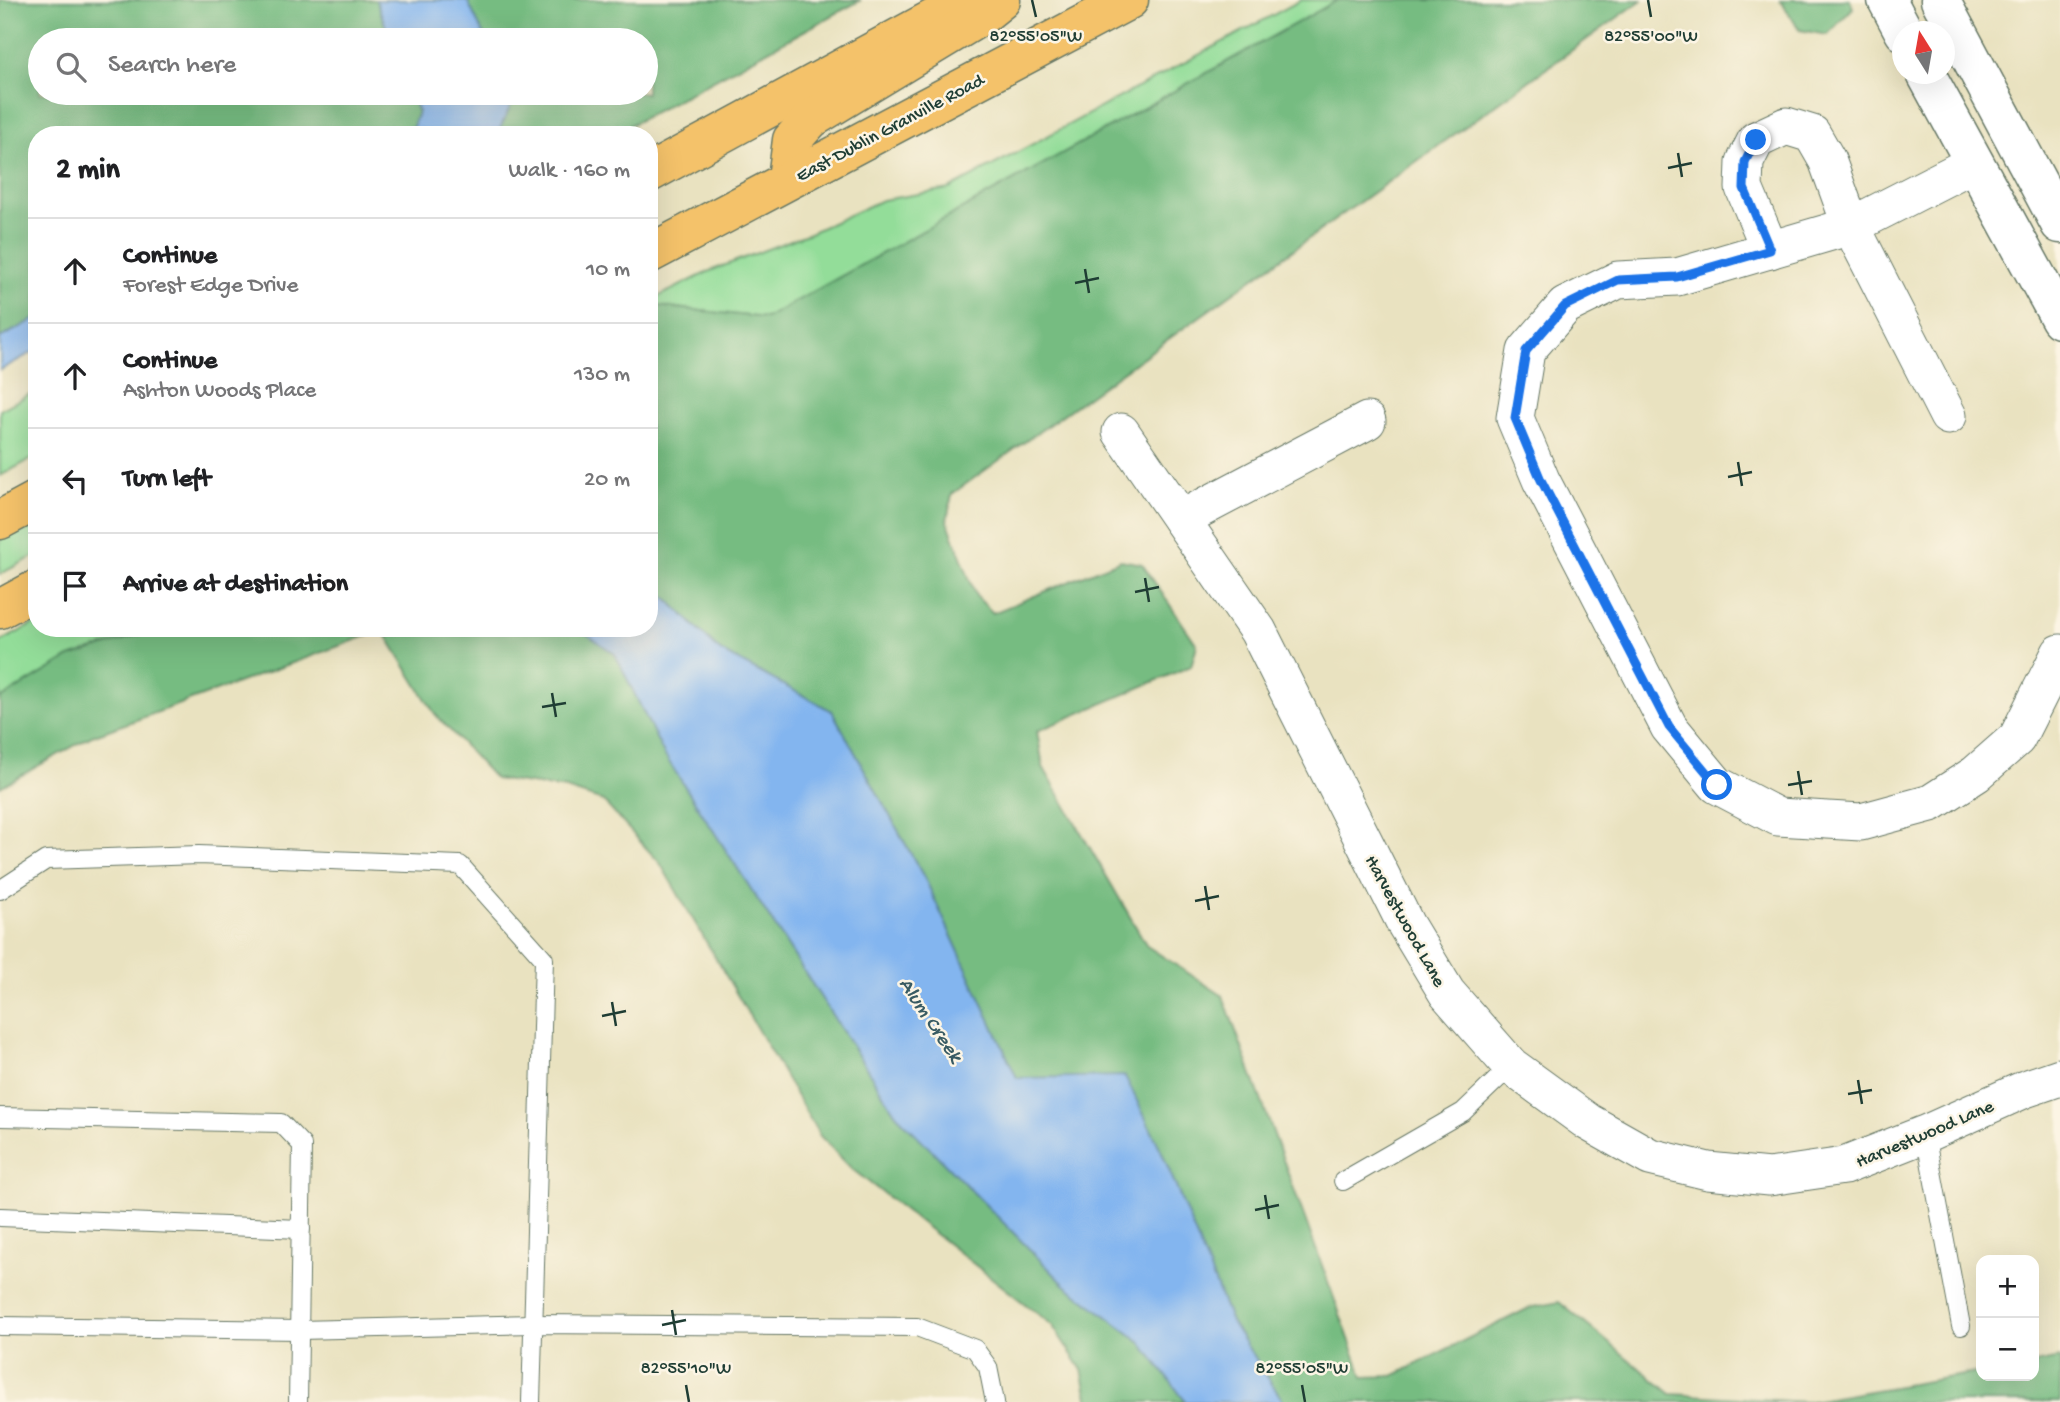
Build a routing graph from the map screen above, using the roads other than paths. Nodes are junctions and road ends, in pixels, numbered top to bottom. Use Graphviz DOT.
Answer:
graph roads {
  1 [pos="968,0"];
  2 [pos="1001,0"];
  3 [pos="1129,0"];
  4 [pos="1887,0"];
  5 [pos="1940,0"];
  6 [pos="1898,21"];
  7 [pos="1931,84"];
  8 [pos="1973,163"];
  9 [pos="658,168"];
  10 [pos="787,179"];
  11 [pos="2060,224"];
  12 [pos="1851,226"];
  13 [pos="658,249"];
  14 [pos="1770,250"];
  15 [pos="2060,319"];
  16 [pos="1948,416"];
  17 [pos="1367,421"];
  18 [pos="1121,432"];
  19 [pos="28,505"];
  20 [pos="1181,519"];
  21 [pos="0,520"];
  22 [pos="28,594"];
  23 [pos="0,609"];
  24 [pos="2060,653"];
  25 [pos="0,890"];
  26 [pos="1511,1066"];
  27 [pos="2060,1077"];
  28 [pos="0,1117"];
  29 [pos="1925,1134"];
  30 [pos="1343,1181"];
  31 [pos="0,1217"];
  32 [pos="301,1229"];
  33 [pos="533,1324"];
  34 [pos="0,1326"];
  35 [pos="1961,1326"];
  36 [pos="300,1330"];
  37 [pos="298,1402"];
  38 [pos="531,1402"];
  39 [pos="995,1402"];
  1 -- 9 [label="main road"];
  2 -- 10 [label="main road"];
  3 -- 10 [label="main road, East Dublin Granville Road"];
  4 -- 6 [label="street"];
  5 -- 11 [label="street"];
  7 -- 8 [label="street"];
  8 -- 12 [label="street"];
  8 -- 15 [label="street"];
  10 -- 13 [label="main road, East Dublin Granville Road"];
  12 -- 14 [label="street"];
  12 -- 14 [label="street"];
  12 -- 16 [label="street"];
  14 -- 24 [label="street"];
  17 -- 20 [label="street"];
  18 -- 20 [label="street, Harvestwood Lane"];
  19 -- 21 [label="main road"];
  20 -- 26 [label="street, Harvestwood Lane"];
  22 -- 23 [label="main road"];
  25 -- 33 [label="lane"];
  26 -- 29 [label="street, Harvestwood Lane"];
  26 -- 30 [label="lane"];
  27 -- 29 [label="street, Harvestwood Lane"];
  28 -- 32 [label="lane"];
  29 -- 35 [label="lane"];
  31 -- 32 [label="lane"];
  32 -- 36 [label="lane"];
  33 -- 36 [label="lane"];
  33 -- 38 [label="lane"];
  33 -- 39 [label="lane"];
  34 -- 36 [label="lane"];
  36 -- 37 [label="lane"];
}
